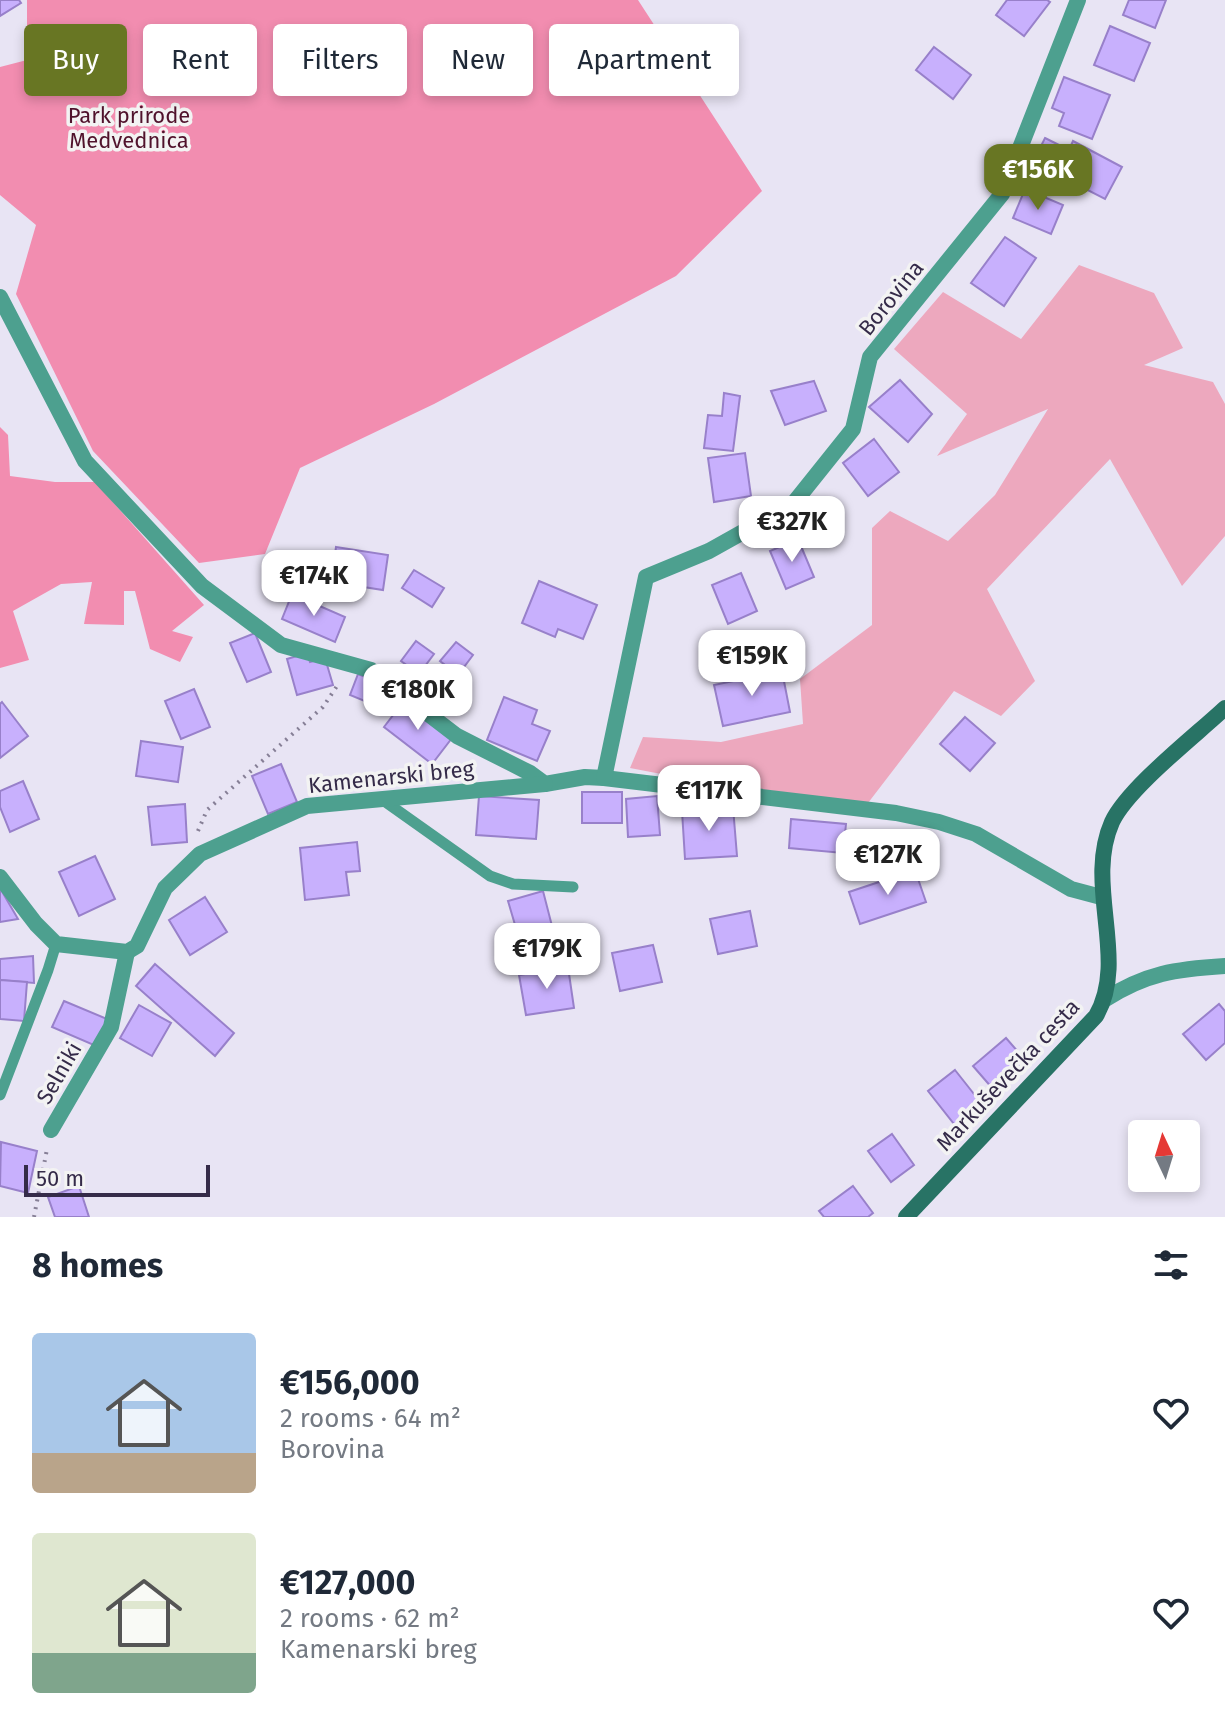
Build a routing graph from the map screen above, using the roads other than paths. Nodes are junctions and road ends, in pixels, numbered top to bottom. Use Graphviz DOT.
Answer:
graph roads {
  1 [pos="1078,0"];
  2 [pos="0,297"];
  3 [pos="1225,708"];
  4 [pos="604,778"];
  5 [pos="545,784"];
  6 [pos="380,798"];
  7 [pos="0,877"];
  8 [pos="573,887"];
  9 [pos="1101,897"];
  10 [pos="56,944"];
  11 [pos="127,952"];
  12 [pos="1225,966"];
  13 [pos="1104,1000"];
  14 [pos="0,1095"];
  15 [pos="51,1130"];
  16 [pos="906,1217"];
  1 -- 4 [label="street, Borovina"];
  2 -- 5 [label="street, Kamenarski breg"];
  3 -- 9 [label="main road, Markuševečka cesta"];
  4 -- 5 [label="street, Kamenarski breg"];
  4 -- 9 [label="street, Kamenarski breg"];
  5 -- 6 [label="street, Kamenarski breg"];
  6 -- 8 [label="lane"];
  6 -- 11 [label="street, Kamenarski breg"];
  7 -- 10 [label="street"];
  9 -- 13 [label="main road, Markuševečka cesta"];
  10 -- 11 [label="street"];
  10 -- 14 [label="lane"];
  11 -- 15 [label="street, Selniki"];
  12 -- 13 [label="street"];
  13 -- 16 [label="main road, Markuševečka cesta"];
}
